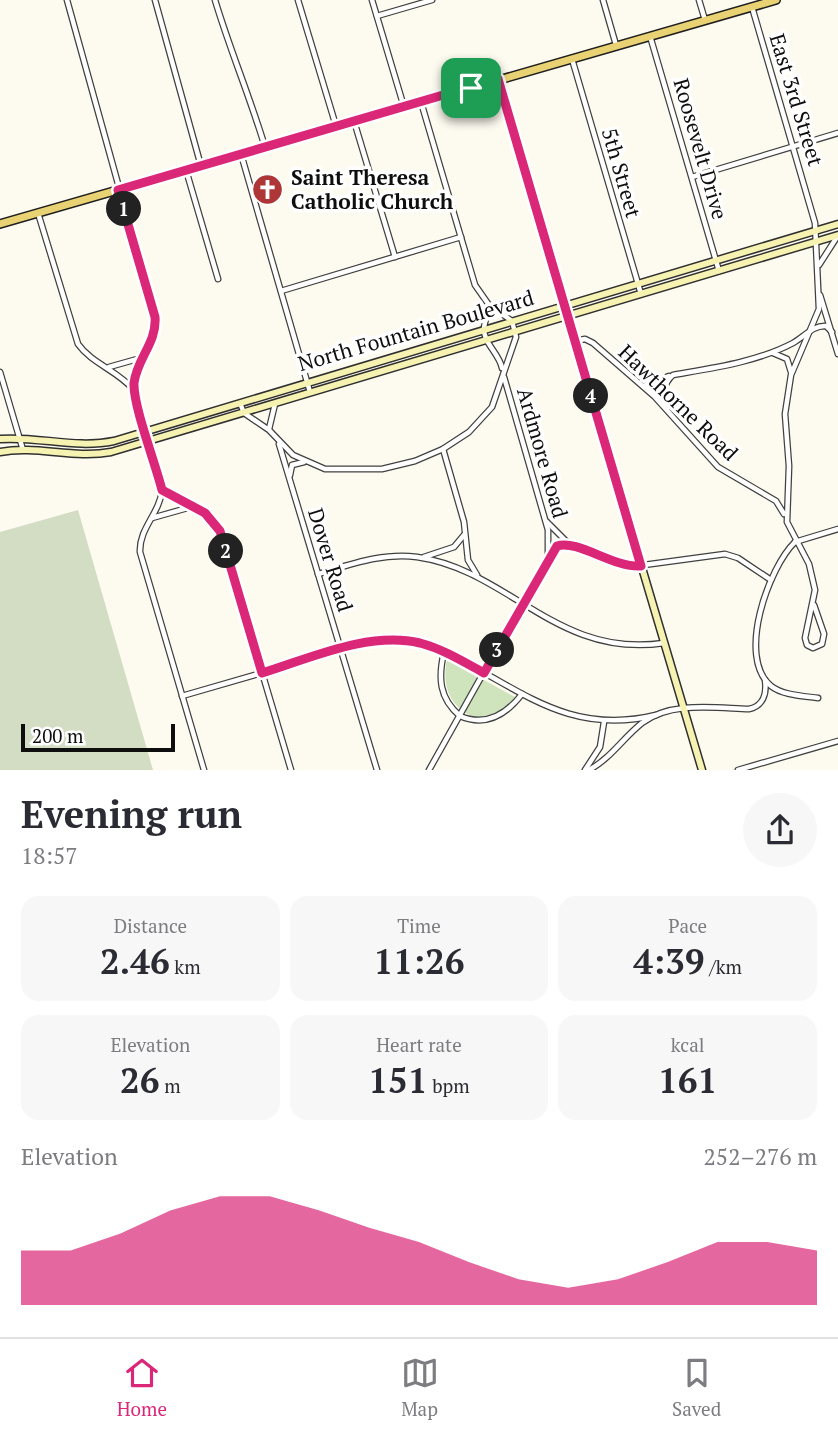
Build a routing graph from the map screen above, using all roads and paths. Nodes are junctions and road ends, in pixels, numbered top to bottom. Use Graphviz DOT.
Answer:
graph roads {
  1 [pos="67,0"];
  2 [pos="155,0"];
  3 [pos="215,0"];
  4 [pos="298,0"];
  5 [pos="372,0"];
  6 [pos="432,0"];
  7 [pos="603,0"];
  8 [pos="699,0"];
  9 [pos="776,0"];
  10 [pos="752,7"];
  11 [pos="377,16"];
  12 [pos="705,20"];
  13 [pos="650,36"];
  14 [pos="616,46"];
  15 [pos="572,59"];
  16 [pos="498,79"];
  17 [pos="421,102"];
  18 [pos="404,107"];
  19 [pos="354,121"];
  20 [pos="336,126"];
  21 [pos="838,133"];
  22 [pos="793,146"];
  23 [pos="265,147"];
  24 [pos="241,154"];
  25 [pos="201,166"];
  26 [pos="186,170"];
  27 [pos="692,177"];
  28 [pos="118,190"];
  29 [pos="38,213"];
  30 [pos="838,224"];
  31 [pos="0,225"];
  32 [pos="816,232"];
  33 [pos="838,236"];
  34 [pos="461,237"];
  35 [pos="815,242"];
  36 [pos="395,257"];
  37 [pos="716,261"];
  38 [pos="818,269"];
  39 [pos="719,272"];
  40 [pos="218,279"];
  41 [pos="638,285"];
  42 [pos="818,287"];
  43 [pos="281,291"];
  44 [pos="641,295"];
  45 [pos="489,305"];
  46 [pos="564,306"];
  47 [pos="568,318"];
  48 [pos="512,321"];
  49 [pos="484,330"];
  50 [pos="811,331"];
  51 [pos="832,332"];
  52 [pos="515,333"];
  53 [pos="575,341"];
  54 [pos="487,342"];
  55 [pos="769,353"];
  56 [pos="838,354"];
  57 [pos="142,358"];
  58 [pos="109,367"];
  59 [pos="0,372"];
  60 [pos="503,372"];
  61 [pos="673,375"];
  62 [pos="791,375"];
  63 [pos="307,381"];
  64 [pos="643,386"];
  65 [pos="134,390"];
  66 [pos="310,393"];
  67 [pos="240,402"];
  68 [pos="275,404"];
  69 [pos="244,413"];
  70 [pos="671,416"];
  71 [pos="269,430"];
  72 [pos="146,431"];
  73 [pos="20,437"];
  74 [pos="0,439"];
  75 [pos="278,440"];
  76 [pos="149,441"];
  77 [pos="443,449"];
  78 [pos="23,450"];
  79 [pos="0,452"];
  80 [pos="304,462"];
  81 [pos="289,477"];
  82 [pos="162,490"];
  83 [pos="191,507"];
  84 [pos="545,517"];
  85 [pos="152,518"];
  86 [pos="787,522"];
  87 [pos="838,529"];
  88 [pos="465,532"];
  89 [pos="796,542"];
  90 [pos="571,545"];
  91 [pos="420,558"];
  92 [pos="548,558"];
  93 [pos="641,566"];
  94 [pos="318,574"];
  95 [pos="482,580"];
  96 [pos="771,580"];
  97 [pos="522,605"];
  98 [pos="814,605"];
  99 [pos="664,643"];
  100 [pos="341,649"];
  101 [pos="444,652"];
  102 [pos="262,673"];
  103 [pos="484,673"];
  104 [pos="765,680"];
  105 [pos="522,694"];
  106 [pos="182,696"];
  107 [pos="818,698"];
  108 [pos="683,709"];
  109 [pos="656,715"];
  110 [pos="460,716"];
  111 [pos="604,722"];
  112 [pos="837,741"];
  113 [pos="838,747"];
  114 [pos="204,770"];
  115 [pos="291,770"];
  116 [pos="377,770"];
  117 [pos="429,770"];
  118 [pos="587,770"];
  119 [pos="702,770"];
  120 [pos="738,770"];
  1 -- 28 [label="street"];
  2 -- 25 [label="street"];
  3 -- 23 [label="street"];
  4 -- 20 [label="street"];
  5 -- 11 [label="street"];
  6 -- 11 [label="street"];
  7 -- 14 [label="street"];
  8 -- 12 [label="street"];
  9 -- 10 [label="main road"];
  10 -- 12 [label="main road"];
  10 -- 22 [label="street, East 3rd Street"];
  11 -- 18 [label="street"];
  12 -- 13 [label="main road"];
  13 -- 14 [label="main road"];
  13 -- 27 [label="street, Roosevelt Drive"];
  14 -- 15 [label="main road"];
  15 -- 16 [label="main road"];
  15 -- 41 [label="street, 5th Street"];
  16 -- 17 [label="main road"];
  16 -- 46 [label="street"];
  17 -- 18 [label="main road"];
  17 -- 34 [label="street"];
  18 -- 19 [label="main road"];
  19 -- 20 [label="main road"];
  19 -- 36 [label="street"];
  20 -- 23 [label="main road"];
  21 -- 22 [label="street"];
  22 -- 27 [label="street"];
  22 -- 32 [label="street, East 3rd Street"];
  23 -- 24 [label="main road"];
  24 -- 25 [label="main road"];
  24 -- 43 [label="street"];
  25 -- 26 [label="main road"];
  26 -- 28 [label="main road"];
  26 -- 40 [label="street"];
  27 -- 37 [label="street, Roosevelt Drive"];
  28 -- 29 [label="main road"];
  28 -- 57 [label="street"];
  29 -- 31 [label="main road"];
  29 -- 58 [label="street"];
  30 -- 32 [label="street, North Fountain Boulevard"];
  32 -- 35 [label="street, East 3rd Street"];
  32 -- 37 [label="street, North Fountain Boulevard"];
  33 -- 35 [label="street, North Fountain Boulevard"];
  33 -- 38 [label="street"];
  34 -- 36 [label="street"];
  34 -- 45 [label="street"];
  35 -- 38 [label="street, East 3rd Street"];
  35 -- 39 [label="street, North Fountain Boulevard"];
  36 -- 43 [label="street"];
  37 -- 39 [label="street, Roosevelt Drive"];
  37 -- 41 [label="street, North Fountain Boulevard"];
  38 -- 42 [label="street, East 3rd Street"];
  39 -- 44 [label="street, North Fountain Boulevard"];
  41 -- 44 [label="street, 5th Street"];
  41 -- 46 [label="street, North Fountain Boulevard"];
  42 -- 50 [label="street"];
  42 -- 51 [label="street"];
  43 -- 63 [label="street"];
  44 -- 47 [label="street, North Fountain Boulevard"];
  45 -- 48 [label="street"];
  45 -- 49 [label="street"];
  46 -- 47 [label="street"];
  46 -- 48 [label="street, North Fountain Boulevard"];
  47 -- 52 [label="street, North Fountain Boulevard"];
  47 -- 53 [label="street"];
  48 -- 49 [label="street, North Fountain Boulevard"];
  48 -- 52 [label="street"];
  49 -- 54 [label="street, Ardmore Road"];
  49 -- 63 [label="street, North Fountain Boulevard"];
  50 -- 51 [label="street"];
  50 -- 55 [label="street"];
  50 -- 62 [label="street"];
  51 -- 56 [label="street"];
  52 -- 54 [label="street, North Fountain Boulevard"];
  52 -- 60 [label="street"];
  53 -- 64 [label="street, Hawthorne Road"];
  53 -- 93 [label="street"];
  54 -- 60 [label="street, Ardmore Road"];
  54 -- 66 [label="street, North Fountain Boulevard"];
  55 -- 61 [label="street"];
  55 -- 62 [label="street"];
  57 -- 58 [label="street"];
  57 -- 65 [label="street"];
  58 -- 65 [label="street"];
  59 -- 73 [label="street"];
  60 -- 77 [label="street"];
  60 -- 84 [label="street, Ardmore Road"];
  61 -- 64 [label="street"];
  61 -- 70 [label="street"];
  62 -- 86 [label="street"];
  63 -- 66 [label="street"];
  63 -- 67 [label="street, North Fountain Boulevard"];
  64 -- 70 [label="street, Hawthorne Road"];
  65 -- 72 [label="street"];
  66 -- 68 [label="street, North Fountain Boulevard"];
  67 -- 69 [label="street"];
  67 -- 72 [label="street, North Fountain Boulevard"];
  68 -- 69 [label="street, North Fountain Boulevard"];
  68 -- 71 [label="street"];
  69 -- 71 [label="street"];
  69 -- 76 [label="street, North Fountain Boulevard"];
  70 -- 86 [label="street, Hawthorne Road"];
  71 -- 75 [label="street"];
  72 -- 73 [label="street, North Fountain Boulevard"];
  72 -- 76 [label="street"];
  73 -- 74 [label="street, North Fountain Boulevard"];
  73 -- 78 [label="street"];
  75 -- 80 [label="street"];
  75 -- 81 [label="street, Dover Road"];
  76 -- 78 [label="street, North Fountain Boulevard"];
  76 -- 82 [label="street"];
  77 -- 80 [label="street"];
  77 -- 88 [label="street"];
  78 -- 79 [label="street, North Fountain Boulevard"];
  80 -- 81 [label="street"];
  81 -- 94 [label="street, Dover Road"];
  82 -- 83 [label="street"];
  82 -- 85 [label="street"];
  83 -- 85 [label="street"];
  83 -- 102 [label="street"];
  84 -- 90 [label="street"];
  84 -- 92 [label="street, Ardmore Road"];
  85 -- 106 [label="street"];
  86 -- 89 [label="street"];
  87 -- 89 [label="street"];
  88 -- 91 [label="street"];
  88 -- 95 [label="street"];
  89 -- 96 [label="street"];
  89 -- 98 [label="street"];
  90 -- 92 [label="street"];
  90 -- 93 [label="street"];
  91 -- 94 [label="street"];
  91 -- 95 [label="street"];
  92 -- 97 [label="street"];
  93 -- 96 [label="street"];
  93 -- 99 [label="street"];
  94 -- 100 [label="street, Dover Road"];
  95 -- 97 [label="street"];
  96 -- 104 [label="street"];
  97 -- 99 [label="street"];
  97 -- 103 [label="street"];
  98 -- 98 [label="street"];
  99 -- 108 [label="street"];
  100 -- 101 [label="street"];
  100 -- 102 [label="street"];
  100 -- 116 [label="street, Dover Road"];
  101 -- 103 [label="street"];
  101 -- 110 [label="street"];
  102 -- 106 [label="street"];
  102 -- 115 [label="street"];
  103 -- 105 [label="street"];
  103 -- 110 [label="street"];
  104 -- 107 [label="street"];
  104 -- 108 [label="street"];
  105 -- 110 [label="street"];
  105 -- 111 [label="street"];
  106 -- 114 [label="street"];
  108 -- 109 [label="street"];
  108 -- 119 [label="street"];
  109 -- 111 [label="street"];
  109 -- 118 [label="street"];
  110 -- 117 [label="street"];
  111 -- 118 [label="street"];
  112 -- 113 [label="street"];
  112 -- 120 [label="street"];
}
